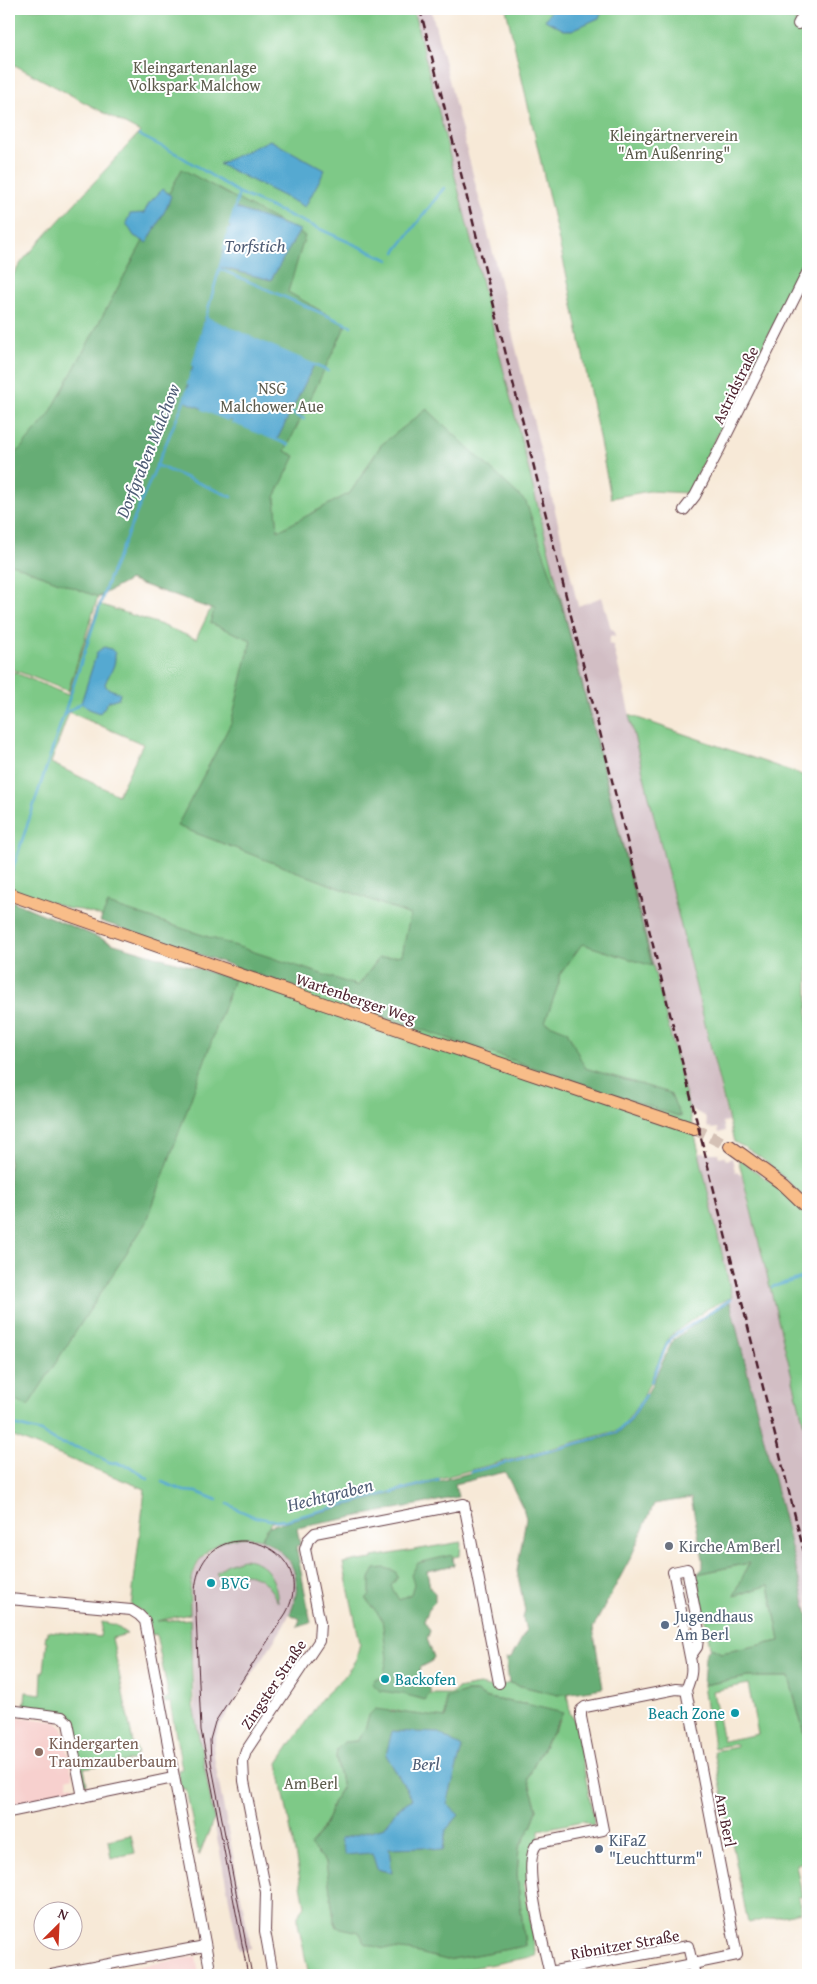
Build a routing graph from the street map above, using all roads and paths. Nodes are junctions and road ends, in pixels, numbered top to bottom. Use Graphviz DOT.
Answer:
graph roads {
  1 [pos="806,9"];
  2 [pos="798,24"];
  3 [pos="808,271"];
  4 [pos="684,510"];
  5 [pos="9,894"];
  6 [pos="694,1129"];
  7 [pos="730,1146"];
  8 [pos="808,1208"];
  9 [pos="9,1599"];
  10 [pos="690,1657"];
  11 [pos="499,1683"];
  12 [pos="686,1690"];
  13 [pos="9,1710"];
  14 [pos="173,1778"];
  15 [pos="83,1798"];
  16 [pos="9,1812"];
  17 [pos="205,1946"];
  18 [pos="737,1955"];
  19 [pos="693,1964"];
  20 [pos="550,1974"];
  21 [pos="51,1975"];
  22 [pos="211,1975"];
  23 [pos="273,1975"];
  24 [pos="638,1975"];
  25 [pos="695,1975"];
  1 -- 2 [label="street"];
  3 -- 4 [label="street, Astridstraße"];
  5 -- 6 [label="main road, Wartenberger Weg"];
  7 -- 8 [label="main road"];
  9 -- 14 [label="street"];
  10 -- 10 [label="street, Am Berl"];
  10 -- 12 [label="street, Am Berl"];
  11 -- 23 [label="street, Zingster Straße"];
  12 -- 18 [label="street, Am Berl"];
  12 -- 20 [label="street"];
  13 -- 15 [label="street"];
  14 -- 15 [label="street"];
  14 -- 17 [label="street"];
  15 -- 16 [label="street"];
  17 -- 21 [label="street"];
  17 -- 22 [label="street"];
  18 -- 19 [label="street, Ribnitzer Straße"];
  19 -- 20 [label="street, Ribnitzer Straße"];
  19 -- 24 [label="street, Ribnitzer Straße"];
  19 -- 25 [label="street"];
}
